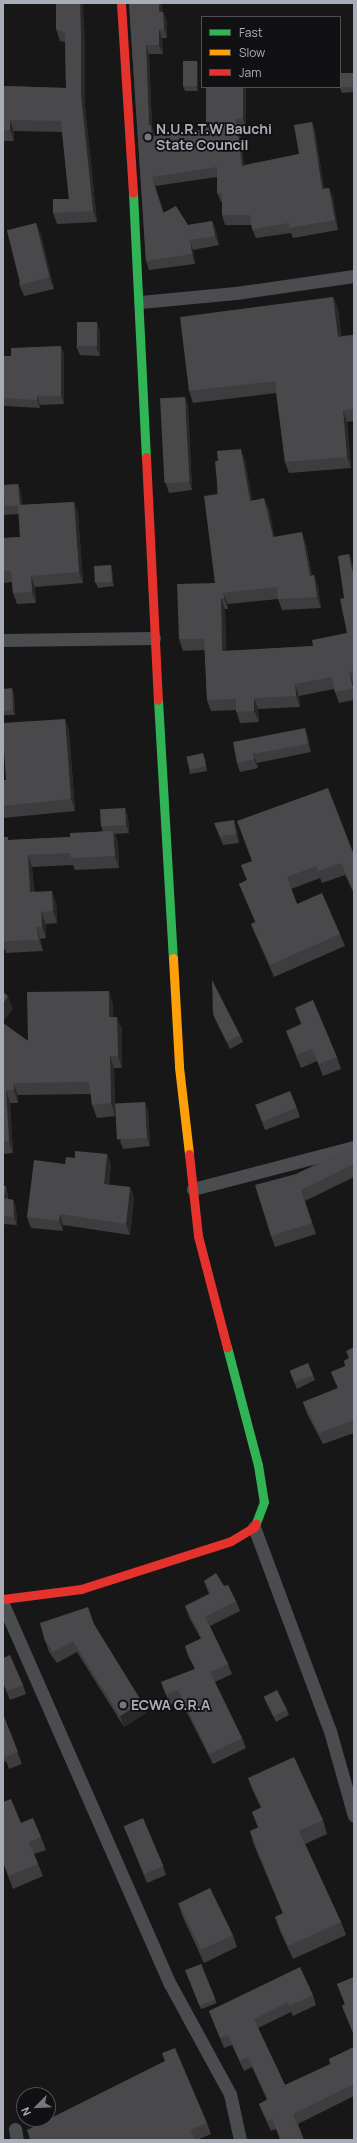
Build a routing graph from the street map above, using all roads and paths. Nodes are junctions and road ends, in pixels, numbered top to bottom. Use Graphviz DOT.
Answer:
graph roads {
  1 [pos="122,3"];
  2 [pos="354,276"];
  3 [pos="140,302"];
  4 [pos="154,638"];
  5 [pos="3,640"];
  6 [pos="354,1147"];
  7 [pos="193,1189"];
  8 [pos="254,1527"];
  9 [pos="3,1599"];
  10 [pos="3,1604"];
  11 [pos="354,1816"];
  12 [pos="240,2140"];
  1 -- 3 [label="street"];
  2 -- 3 [label="street"];
  3 -- 4 [label="street"];
  4 -- 5 [label="street"];
  4 -- 7 [label="street"];
  6 -- 7 [label="street"];
  7 -- 8 [label="street"];
  8 -- 9 [label="street"];
  8 -- 11 [label="street"];
  10 -- 12 [label="street"];
}
